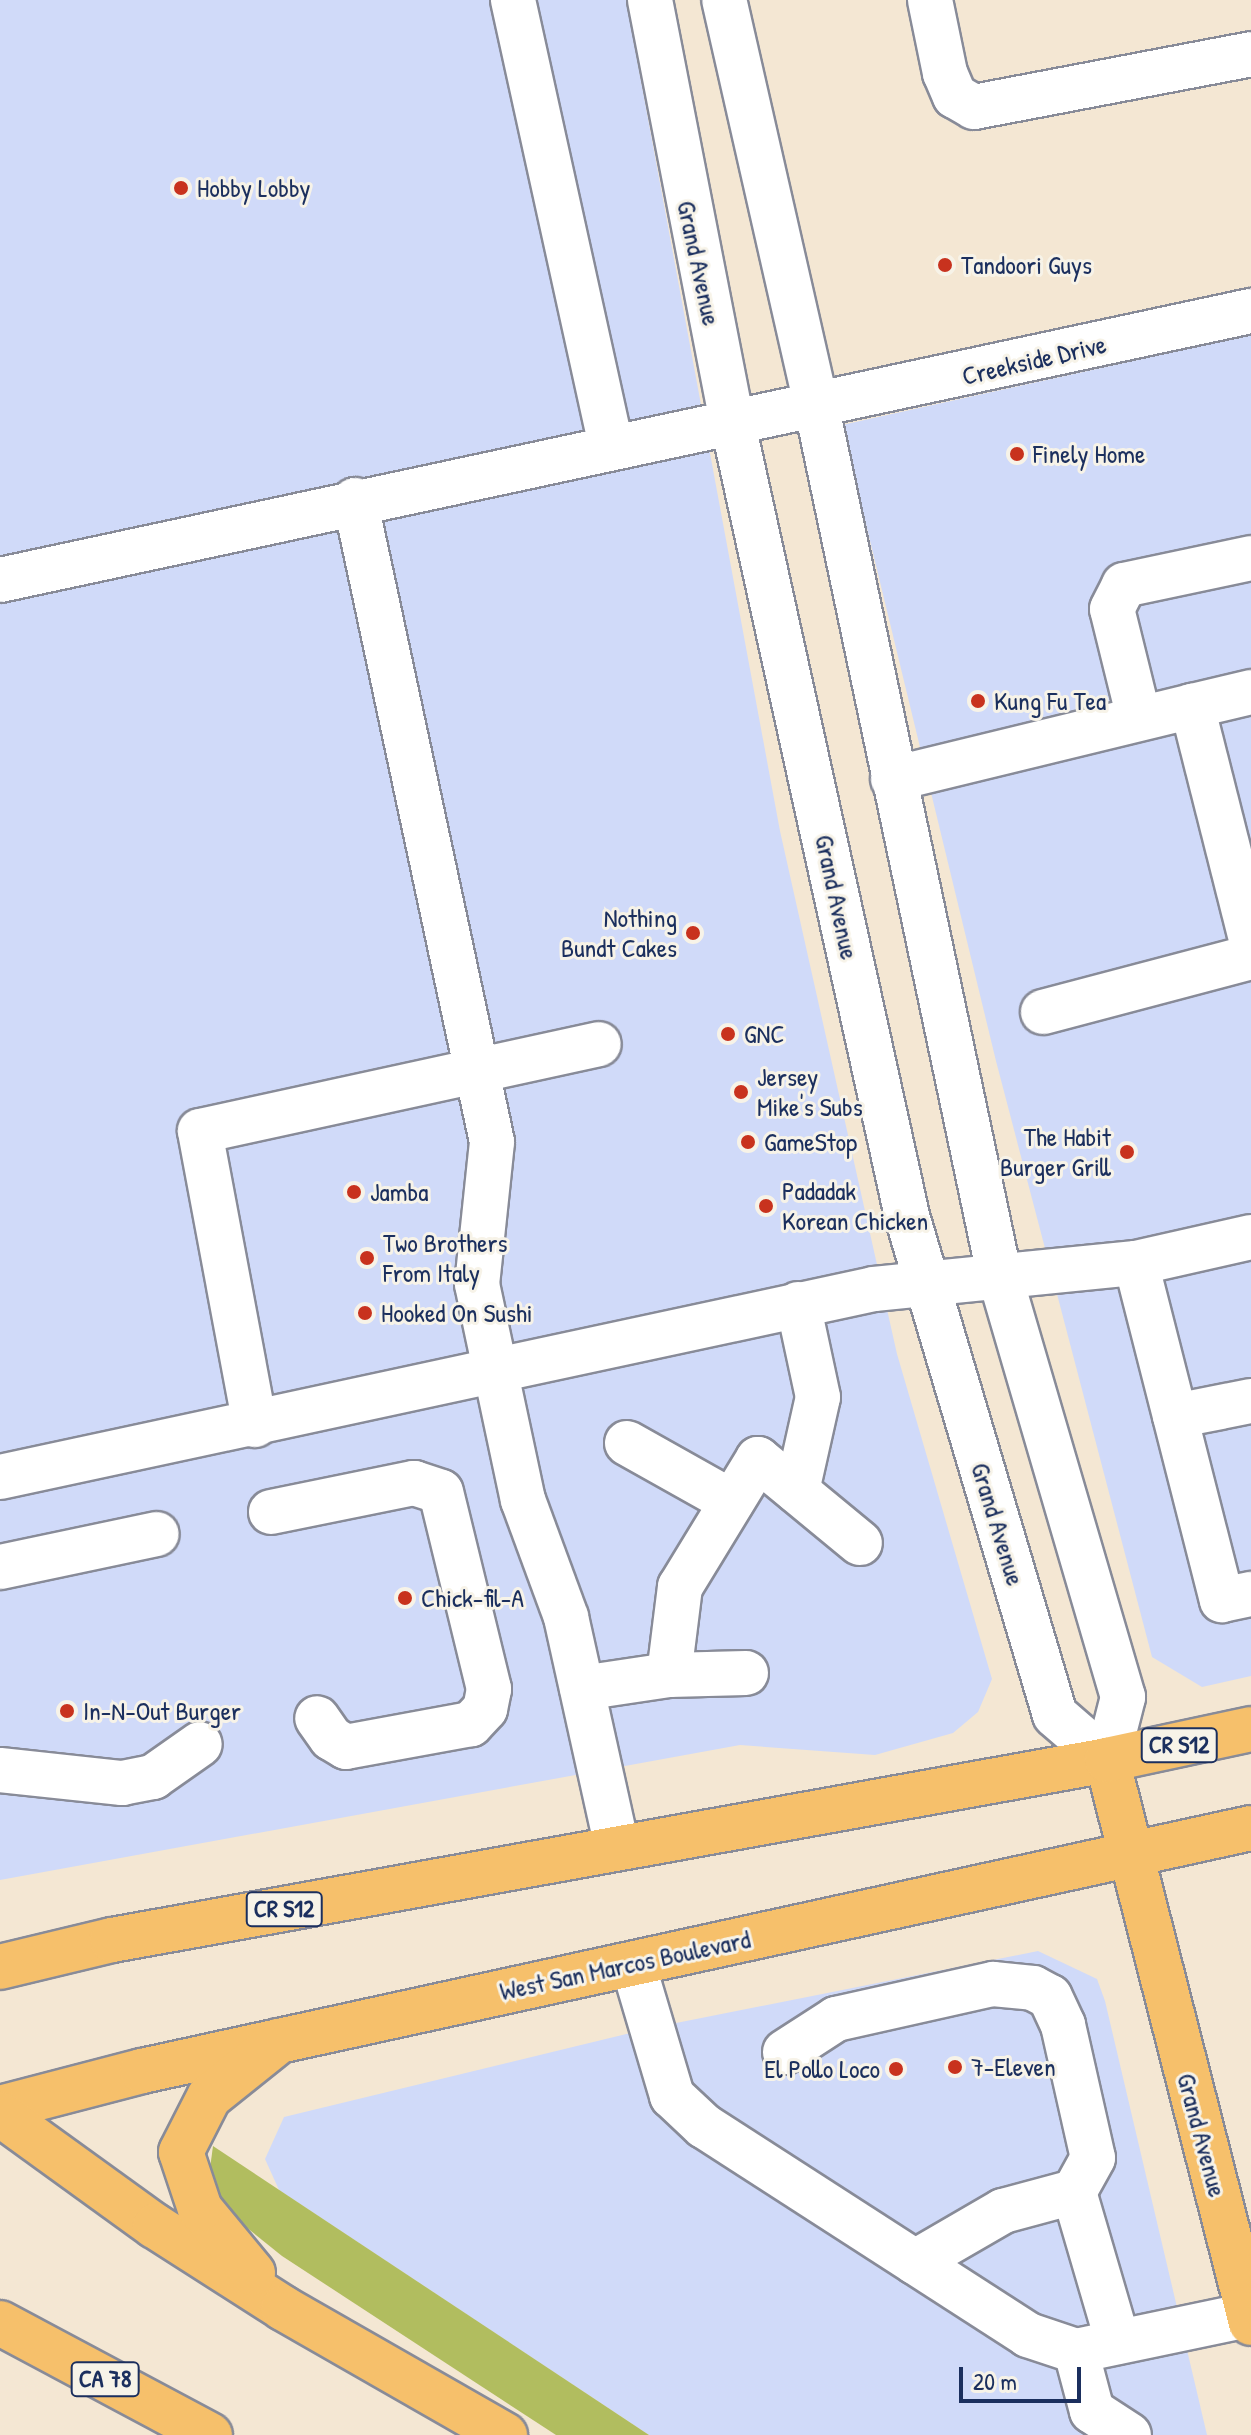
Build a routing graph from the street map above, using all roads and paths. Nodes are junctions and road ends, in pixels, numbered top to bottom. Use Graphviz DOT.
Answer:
graph roads {
  1 [pos="513,0"];
  2 [pos="650,0"];
  3 [pos="724,0"];
  4 [pos="930,0"];
  5 [pos="1251,54"];
  6 [pos="1251,311"];
  7 [pos="816,404"];
  8 [pos="732,420"];
  9 [pos="611,446"];
  10 [pos="355,500"];
  11 [pos="1251,558"];
  12 [pos="0,580"];
  13 [pos="1251,692"];
  14 [pos="1192,706"];
  15 [pos="1139,718"];
  16 [pos="893,779"];
  17 [pos="1251,940"];
  18 [pos="1251,957"];
  19 [pos="1043,1012"];
  20 [pos="599,1044"];
  21 [pos="475,1070"];
  22 [pos="1251,1237"];
  23 [pos="1136,1263"];
  24 [pos="999,1274"];
  25 [pos="926,1283"];
  26 [pos="798,1304"];
  27 [pos="495,1373"];
  28 [pos="1251,1401"];
  29 [pos="1175,1416"];
  30 [pos="255,1425"];
  31 [pos="627,1443"];
  32 [pos="0,1477"];
  33 [pos="797,1491"];
  34 [pos="732,1502"];
  35 [pos="271,1512"];
  36 [pos="157,1534"];
  37 [pos="860,1543"];
  38 [pos="0,1567"];
  39 [pos="1251,1594"];
  40 [pos="746,1673"];
  41 [pos="669,1675"];
  42 [pos="582,1688"];
  43 [pos="317,1718"];
  44 [pos="1251,1729"];
  45 [pos="200,1744"];
  46 [pos="1107,1760"];
  47 [pos="0,1770"];
  48 [pos="1251,1828"];
  49 [pos="617,1847"];
  50 [pos="1128,1854"];
  51 [pos="633,1964"];
  52 [pos="0,1967"];
  53 [pos="279,2041"];
  54 [pos="785,2052"];
  55 [pos="0,2111"];
  56 [pos="1074,2192"];
  57 [pos="915,2262"];
  58 [pos="283,2308"];
  59 [pos="1250,2319"];
  60 [pos="0,2323"];
  61 [pos="1118,2342"];
  62 [pos="1076,2351"];
  63 [pos="210,2435"];
  64 [pos="505,2435"];
  65 [pos="1129,2435"];
  1 -- 9 [label="street"];
  2 -- 8 [label="street, Grand Avenue"];
  3 -- 7 [label="street, Grand Avenue"];
  4 -- 5 [label="street"];
  6 -- 7 [label="street, Creekside Drive"];
  7 -- 8 [label="street, Creekside Drive"];
  7 -- 16 [label="street, Grand Avenue"];
  8 -- 9 [label="street, Creekside Drive"];
  8 -- 25 [label="street, Grand Avenue"];
  9 -- 10 [label="street, Creekside Drive"];
  10 -- 12 [label="street, Creekside Drive"];
  10 -- 21 [label="street"];
  11 -- 15 [label="street"];
  13 -- 14 [label="street"];
  14 -- 15 [label="street"];
  14 -- 17 [label="street"];
  15 -- 16 [label="street"];
  16 -- 24 [label="street, Grand Avenue"];
  18 -- 19 [label="street"];
  20 -- 21 [label="street"];
  21 -- 27 [label="street"];
  21 -- 30 [label="street"];
  22 -- 23 [label="street"];
  23 -- 24 [label="street"];
  23 -- 29 [label="street"];
  24 -- 25 [label="street"];
  24 -- 46 [label="street, Grand Avenue"];
  25 -- 26 [label="street"];
  25 -- 46 [label="street, Grand Avenue"];
  26 -- 27 [label="street"];
  26 -- 33 [label="street"];
  27 -- 30 [label="street"];
  27 -- 42 [label="street"];
  28 -- 29 [label="street"];
  29 -- 39 [label="street"];
  30 -- 32 [label="street"];
  31 -- 34 [label="street"];
  33 -- 34 [label="street"];
  33 -- 37 [label="street"];
  34 -- 41 [label="street"];
  35 -- 43 [label="street"];
  36 -- 38 [label="street"];
  40 -- 41 [label="street"];
  41 -- 42 [label="street"];
  42 -- 49 [label="street"];
  44 -- 46 [label="main road, CR S12"];
  45 -- 47 [label="street"];
  46 -- 49 [label="main road, CR S12"];
  46 -- 50 [label="main road, Grand Avenue"];
  48 -- 50 [label="main road, West San Marcos Boulevard"];
  49 -- 52 [label="main road, CR S12"];
  50 -- 51 [label="main road, West San Marcos Boulevard"];
  50 -- 59 [label="main road, Grand Avenue"];
  51 -- 53 [label="main road, West San Marcos Boulevard"];
  51 -- 57 [label="street"];
  53 -- 55 [label="main road, West San Marcos Boulevard"];
  53 -- 58 [label="main road"];
  54 -- 56 [label="street"];
  55 -- 58 [label="main road"];
  56 -- 57 [label="street"];
  56 -- 61 [label="street"];
  57 -- 62 [label="street"];
  58 -- 64 [label="main road"];
  59 -- 61 [label="street"];
  60 -- 63 [label="main road, CA 78"];
  61 -- 62 [label="street"];
  62 -- 65 [label="street"];
}
